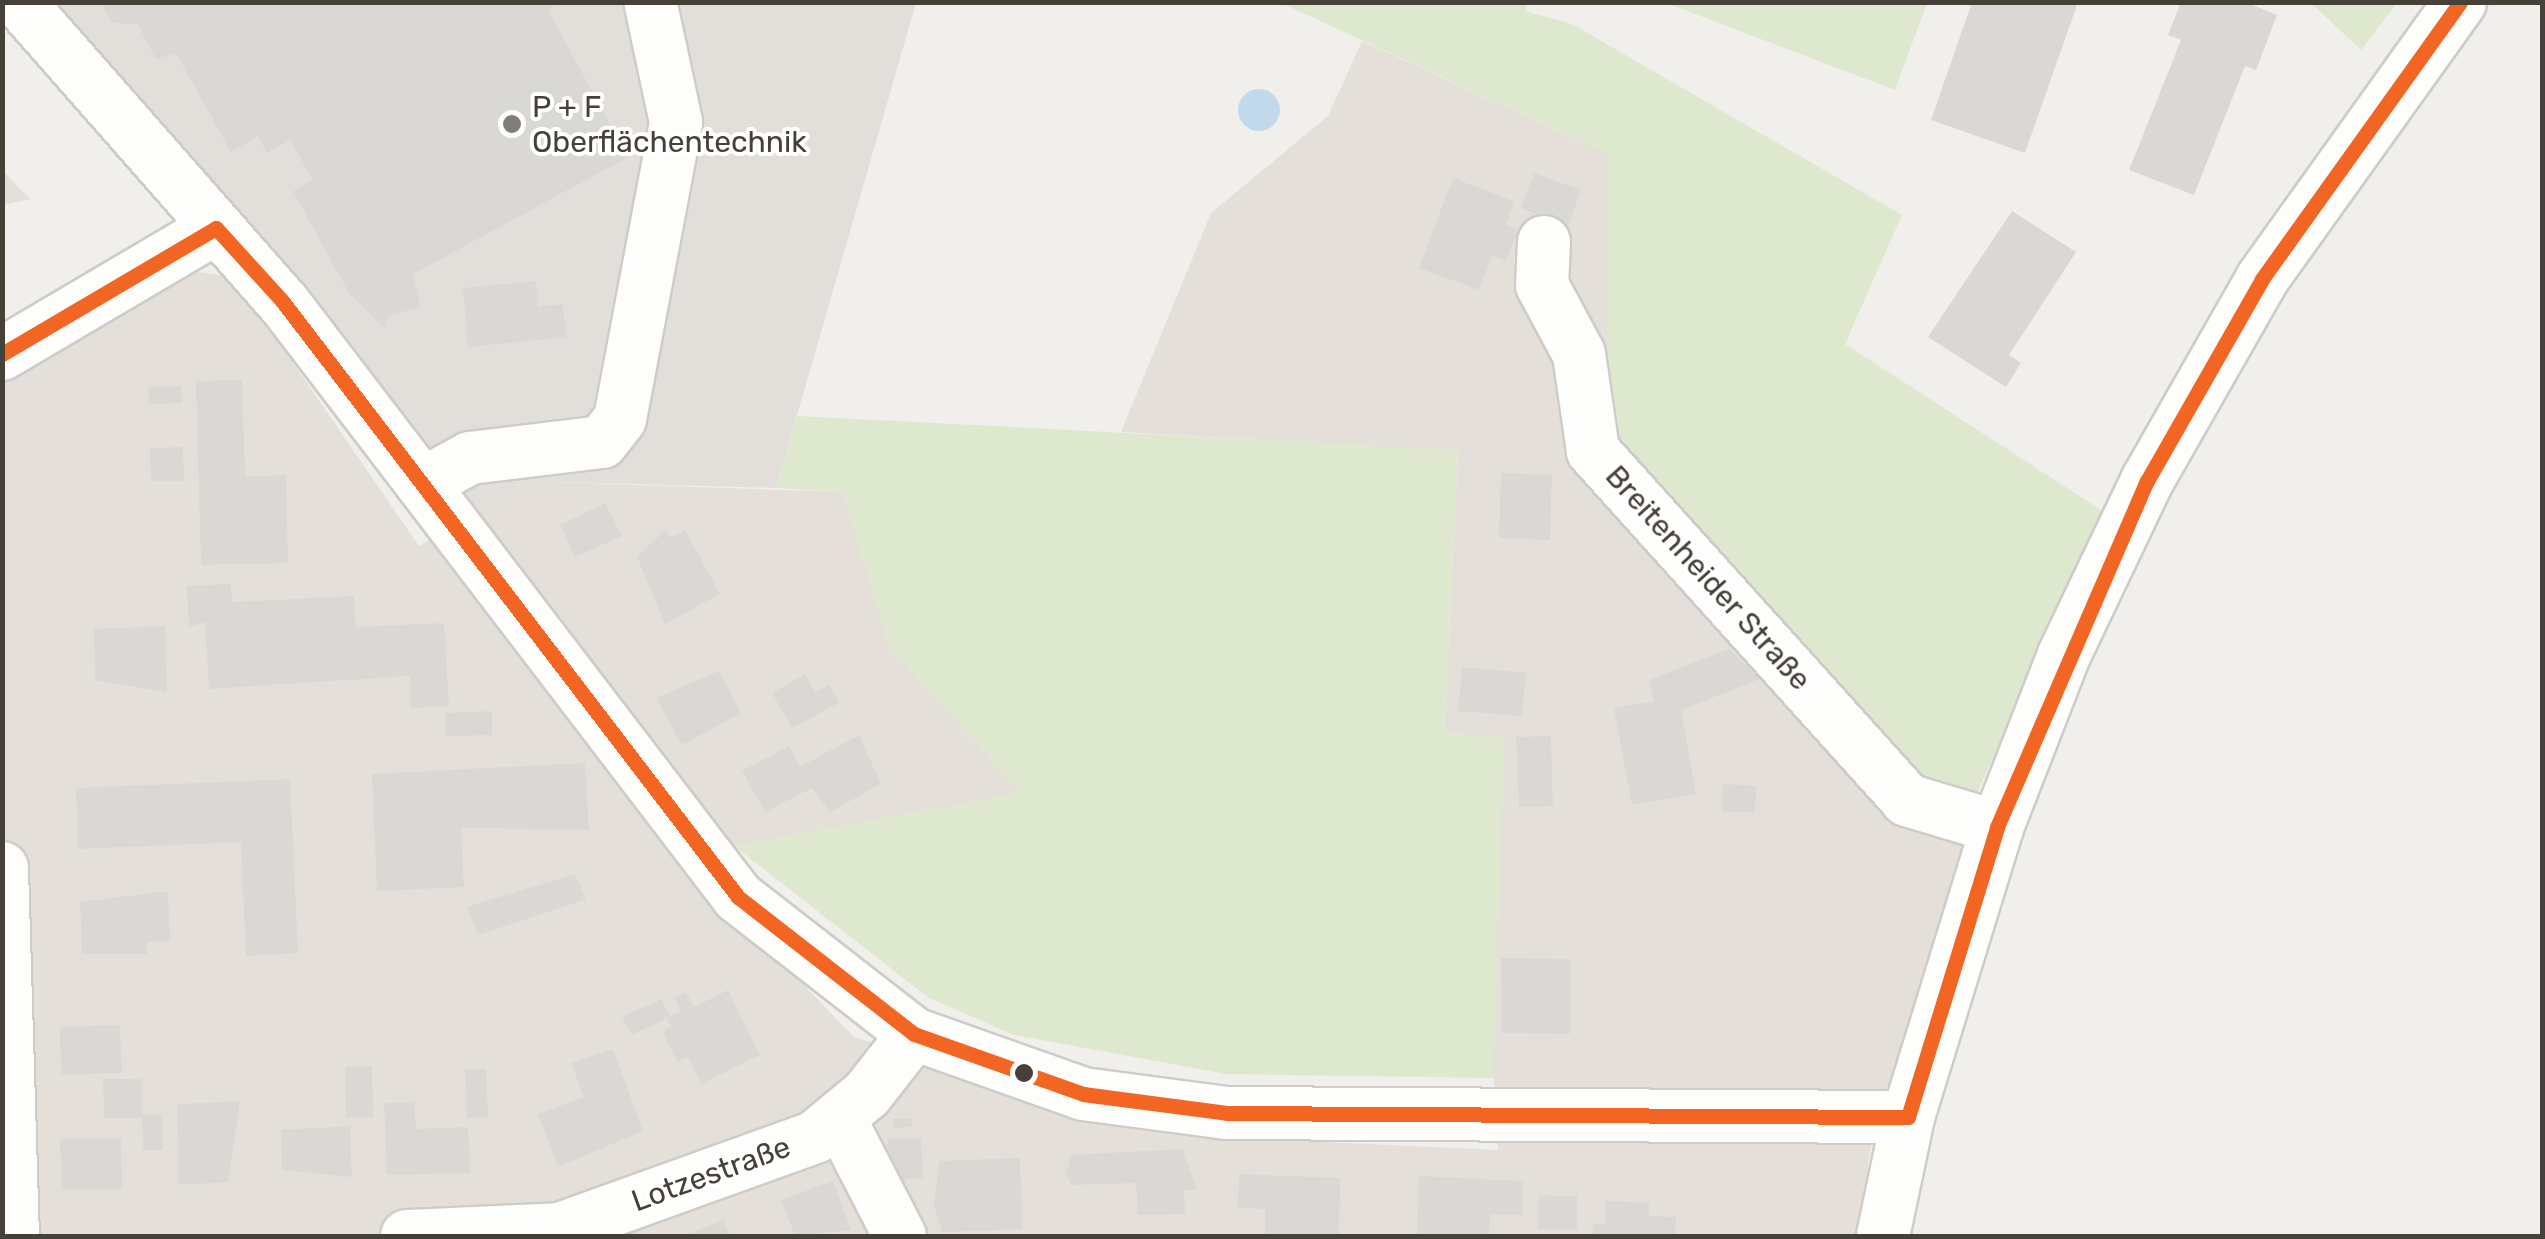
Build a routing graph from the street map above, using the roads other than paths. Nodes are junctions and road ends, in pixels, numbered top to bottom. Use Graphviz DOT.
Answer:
graph roads {
  1 [pos="18,2"];
  2 [pos="2460,2"];
  3 [pos="651,5"];
  4 [pos="216,228"];
  5 [pos="1544,242"];
  6 [pos="2,354"];
  7 [pos="422,484"];
  8 [pos="1997,827"];
  9 [pos="2,868"];
  10 [pos="914,1034"];
  11 [pos="5,1060"];
  12 [pos="1908,1117"];
  13 [pos="838,1118"];
  14 [pos="497,1235"];
  15 [pos="12,1236"];
  16 [pos="407,1236"];
  17 [pos="900,1236"];
  18 [pos="1882,1236"];
  1 -- 4 [label="street"];
  2 -- 8 [label="street"];
  3 -- 7 [label="street"];
  4 -- 6 [label="street"];
  4 -- 7 [label="street"];
  5 -- 8 [label="street, Breitenheider Straße"];
  7 -- 10 [label="street"];
  8 -- 12 [label="street"];
  9 -- 11 [label="street"];
  10 -- 12 [label="street"];
  10 -- 13 [label="street, Lotzestraße"];
  11 -- 15 [label="street"];
  12 -- 18 [label="street"];
  13 -- 14 [label="street, Lotzestraße"];
  13 -- 17 [label="street"];
  14 -- 16 [label="street, Lotzestraße"];
}
